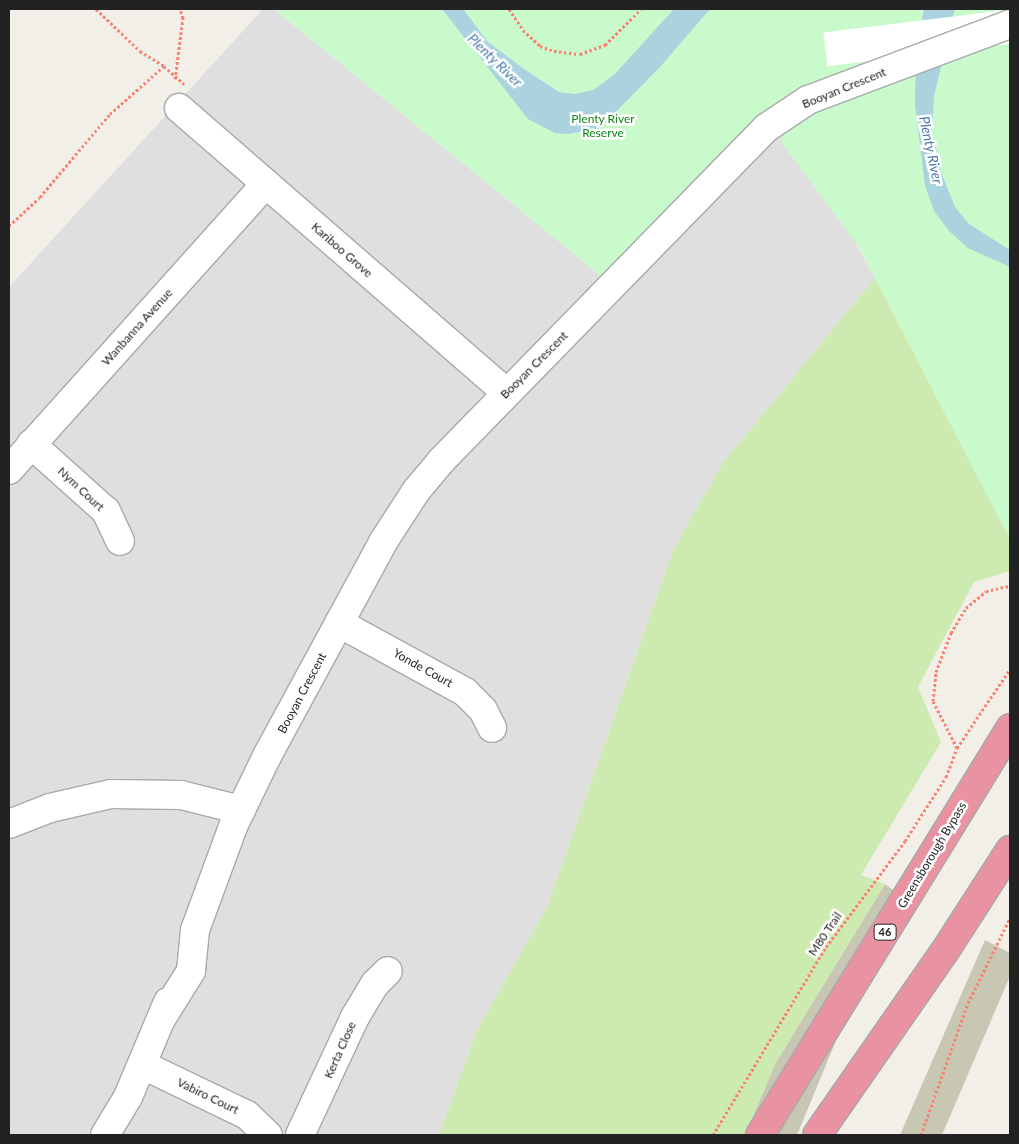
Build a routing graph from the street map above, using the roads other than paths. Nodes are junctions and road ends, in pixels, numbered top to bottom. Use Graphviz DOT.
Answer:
graph roads {
  1 [pos="1010,25"];
  2 [pos="184,98"];
  3 [pos="266,184"];
  4 [pos="506,392"];
  5 [pos="32,444"];
  6 [pos="9,470"];
  7 [pos="120,541"];
  8 [pos="340,623"];
  9 [pos="492,728"];
  10 [pos="1010,728"];
  11 [pos="238,817"];
  12 [pos="9,824"];
  13 [pos="1010,850"];
  14 [pos="388,972"];
  15 [pos="143,1065"];
  16 [pos="105,1135"];
  17 [pos="268,1135"];
  18 [pos="300,1135"];
  19 [pos="760,1135"];
  20 [pos="817,1135"];
  1 -- 4 [label="street, Booyan Crescent"];
  2 -- 3 [label="street, Kariboo Grove"];
  3 -- 4 [label="street, Kariboo Grove"];
  3 -- 5 [label="street, Wanbanna Avenue"];
  4 -- 8 [label="street, Booyan Crescent"];
  5 -- 6 [label="street, Wanbanna Avenue"];
  5 -- 7 [label="street, Nym Court"];
  8 -- 9 [label="street, Yonde Court"];
  8 -- 11 [label="street, Booyan Crescent"];
  10 -- 19 [label="highway, Greensborough Bypass / 46"];
  11 -- 12 [label="street"];
  11 -- 15 [label="street, Booyan Crescent"];
  13 -- 20 [label="highway"];
  14 -- 18 [label="street, Kerta Close"];
  15 -- 16 [label="street, Booyan Crescent"];
  15 -- 17 [label="street, Vabiro Court"];
}
